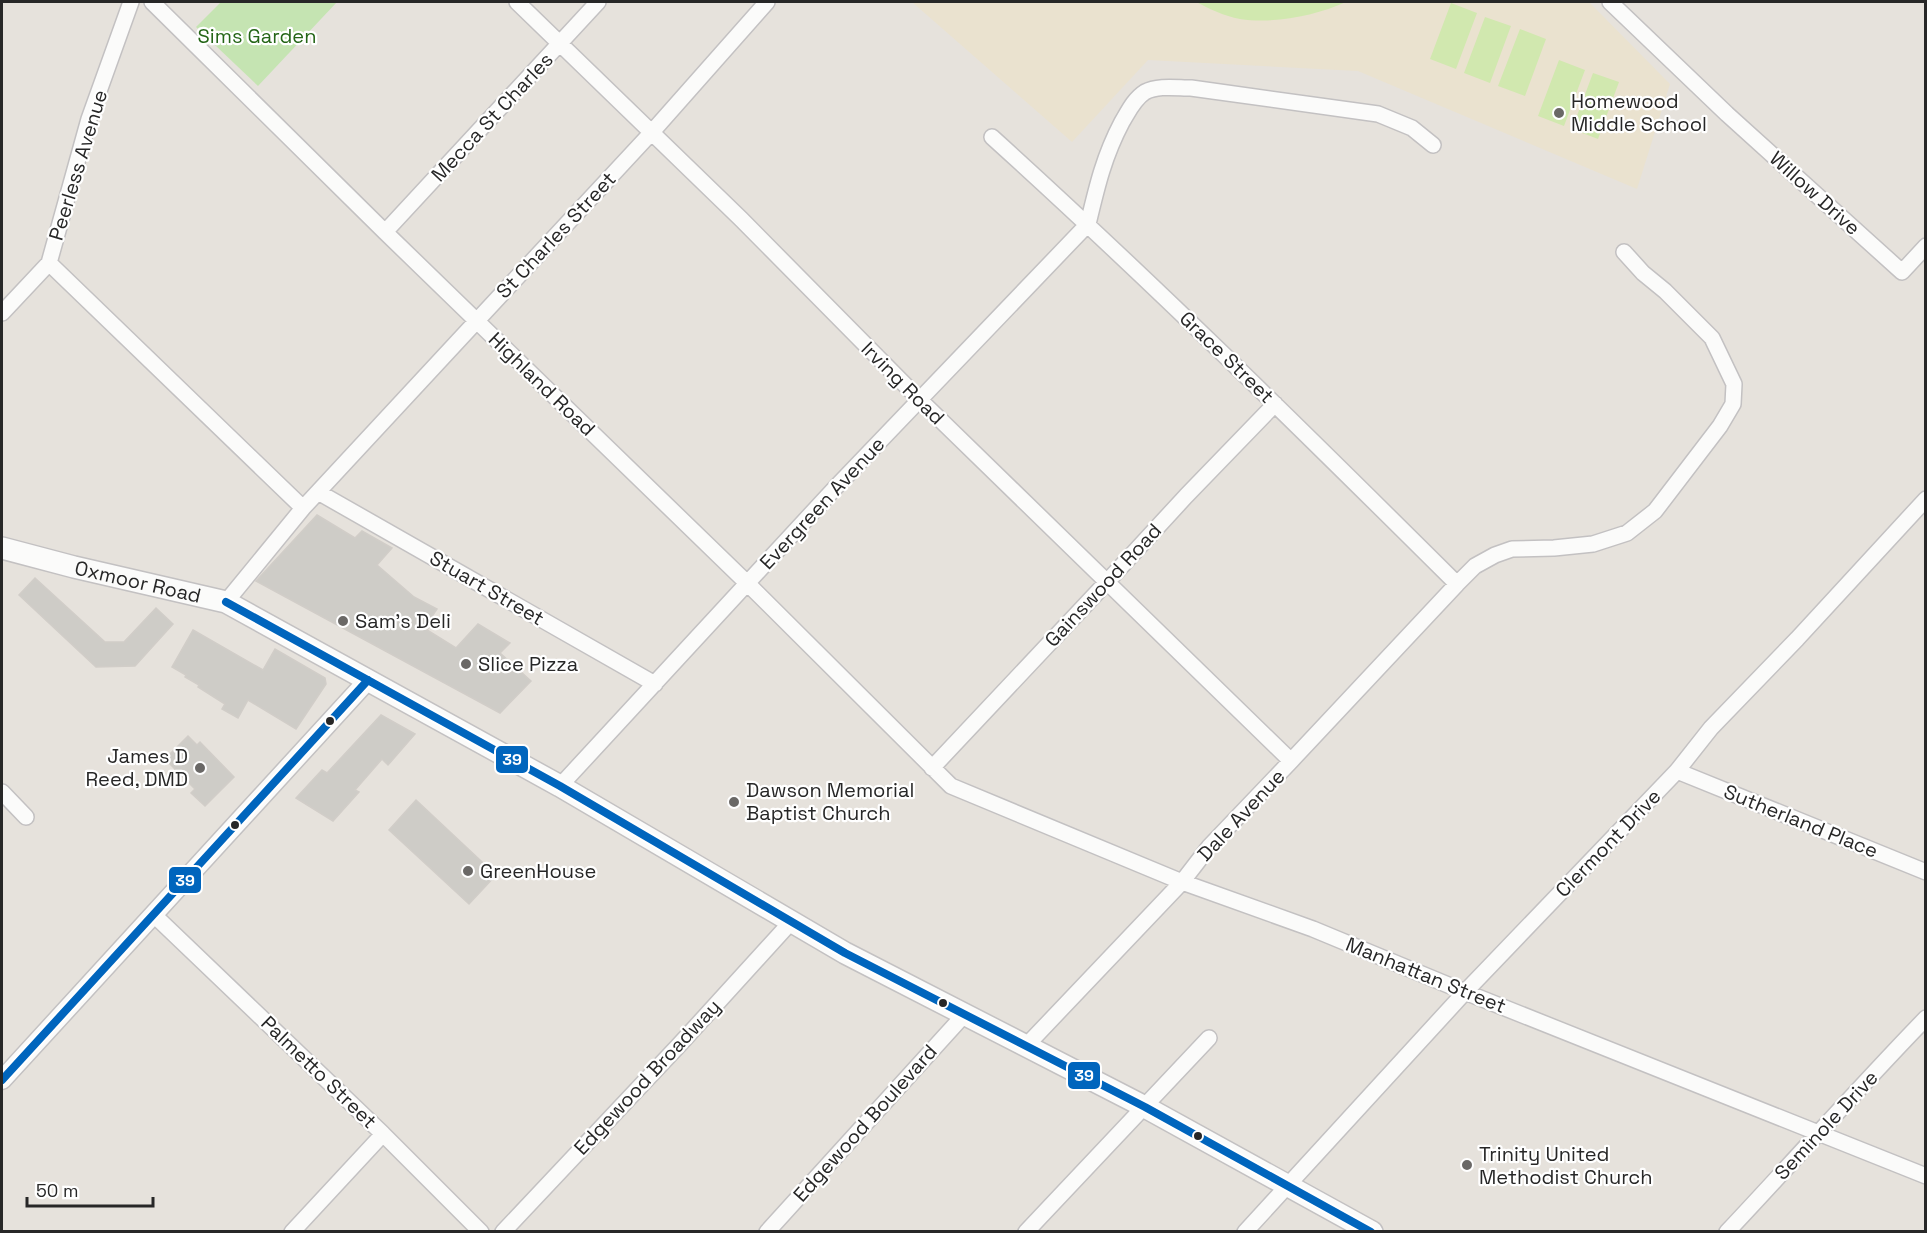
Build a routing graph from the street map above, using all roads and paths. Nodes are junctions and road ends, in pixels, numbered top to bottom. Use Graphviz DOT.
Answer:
graph roads {
  1 [pos="131,2"];
  2 [pos="152,2"];
  3 [pos="517,2"];
  4 [pos="597,2"];
  5 [pos="767,2"];
  6 [pos="1610,2"];
  7 [pos="560,44"];
  8 [pos="652,132"];
  9 [pos="992,137"];
  10 [pos="1433,145"];
  11 [pos="1089,224"];
  12 [pos="385,232"];
  13 [pos="1926,246"];
  14 [pos="1624,252"];
  15 [pos="49,263"];
  16 [pos="2,313"];
  17 [pos="477,321"];
  18 [pos="920,400"];
  19 [pos="1275,404"];
  20 [pos="318,492"];
  21 [pos="1924,503"];
  22 [pos="303,508"];
  23 [pos="2,548"];
  24 [pos="747,583"];
  25 [pos="1106,583"];
  26 [pos="1457,584"];
  27 [pos="226,602"];
  28 [pos="368,680"];
  29 [pos="655,684"];
  30 [pos="1292,762"];
  31 [pos="932,768"];
  32 [pos="1677,771"];
  33 [pos="560,786"];
  34 [pos="2,792"];
  35 [pos="27,817"];
  36 [pos="1926,872"];
  37 [pos="1182,882"];
  38 [pos="154,915"];
  39 [pos="791,922"];
  40 [pos="1465,992"];
  41 [pos="964,1015"];
  42 [pos="1926,1018"];
  43 [pos="1209,1038"];
  44 [pos="1026,1046"];
  45 [pos="2,1080"];
  46 [pos="1145,1107"];
  47 [pos="1820,1132"];
  48 [pos="383,1134"];
  49 [pos="1926,1176"];
  50 [pos="1288,1185"];
  51 [pos="292,1232"];
  52 [pos="481,1232"];
  53 [pos="503,1232"];
  54 [pos="767,1232"];
  55 [pos="1026,1232"];
  56 [pos="1245,1232"];
  57 [pos="1372,1232"];
  58 [pos="1727,1232"];
  1 -- 15 [label="street, Peerless Avenue"];
  2 -- 12 [label="street, Highland Road"];
  3 -- 7 [label="street, Irving Road"];
  4 -- 7 [label="street, Mecca St Charles"];
  5 -- 8 [label="street, St Charles Street"];
  6 -- 13 [label="street, Willow Drive"];
  7 -- 8 [label="street, Irving Road"];
  7 -- 12 [label="street, Mecca St Charles"];
  8 -- 17 [label="street, St Charles Street"];
  8 -- 18 [label="street, Irving Road"];
  9 -- 11 [label="street, Grace Street"];
  10 -- 11 [label="street"];
  11 -- 18 [label="street, Evergreen Avenue"];
  11 -- 19 [label="street, Grace Street"];
  12 -- 17 [label="street, Highland Road"];
  14 -- 26 [label="street, Dale Avenue"];
  15 -- 16 [label="street, Peerless Avenue"];
  15 -- 22 [label="street"];
  17 -- 20 [label="street, St Charles Street"];
  17 -- 24 [label="street, Highland Road"];
  18 -- 24 [label="street, Evergreen Avenue"];
  18 -- 25 [label="street, Irving Road"];
  19 -- 25 [label="street, Gainswood Road"];
  19 -- 26 [label="street, Grace Street"];
  20 -- 22 [label="street, St Charles Street"];
  20 -- 29 [label="street, Stuart Street"];
  21 -- 32 [label="street, Clermont Drive"];
  22 -- 27 [label="street, St Charles Street"];
  23 -- 27 [label="main road, Oxmoor Road"];
  24 -- 29 [label="street, Evergreen Avenue"];
  24 -- 31 [label="street, Highland Road"];
  25 -- 30 [label="street, Irving Road"];
  25 -- 31 [label="street, Gainswood Road"];
  26 -- 30 [label="street, Dale Avenue"];
  27 -- 28 [label="main road, Oxmoor Road"];
  28 -- 33 [label="main road, Oxmoor Road"];
  28 -- 38 [label="street"];
  29 -- 33 [label="street, Evergreen Avenue"];
  30 -- 37 [label="street, Dale Avenue"];
  31 -- 37 [label="street, Manhattan Street"];
  32 -- 36 [label="street, Sutherland Place"];
  32 -- 40 [label="street, Clermont Drive"];
  33 -- 39 [label="main road, Oxmoor Road"];
  34 -- 35 [label="street"];
  37 -- 40 [label="street, Manhattan Street"];
  37 -- 44 [label="street, Dale Avenue"];
  38 -- 45 [label="street"];
  38 -- 48 [label="street, Palmetto Street"];
  39 -- 41 [label="main road, Oxmoor Road"];
  39 -- 53 [label="street, Edgewood Broadway"];
  40 -- 47 [label="street, Manhattan Street"];
  40 -- 50 [label="street, Clermont Drive"];
  41 -- 44 [label="main road, Oxmoor Road"];
  41 -- 54 [label="street, Edgewood Boulevard"];
  42 -- 47 [label="street, Seminole Drive"];
  43 -- 46 [label="street"];
  44 -- 46 [label="main road, Oxmoor Road"];
  46 -- 50 [label="main road, Oxmoor Road"];
  46 -- 55 [label="street"];
  47 -- 49 [label="street, Manhattan Street"];
  47 -- 58 [label="street, Seminole Drive"];
  48 -- 51 [label="street"];
  48 -- 52 [label="street, Palmetto Street"];
  50 -- 56 [label="street, Clermont Drive"];
  50 -- 57 [label="main road, Oxmoor Road"];
}
